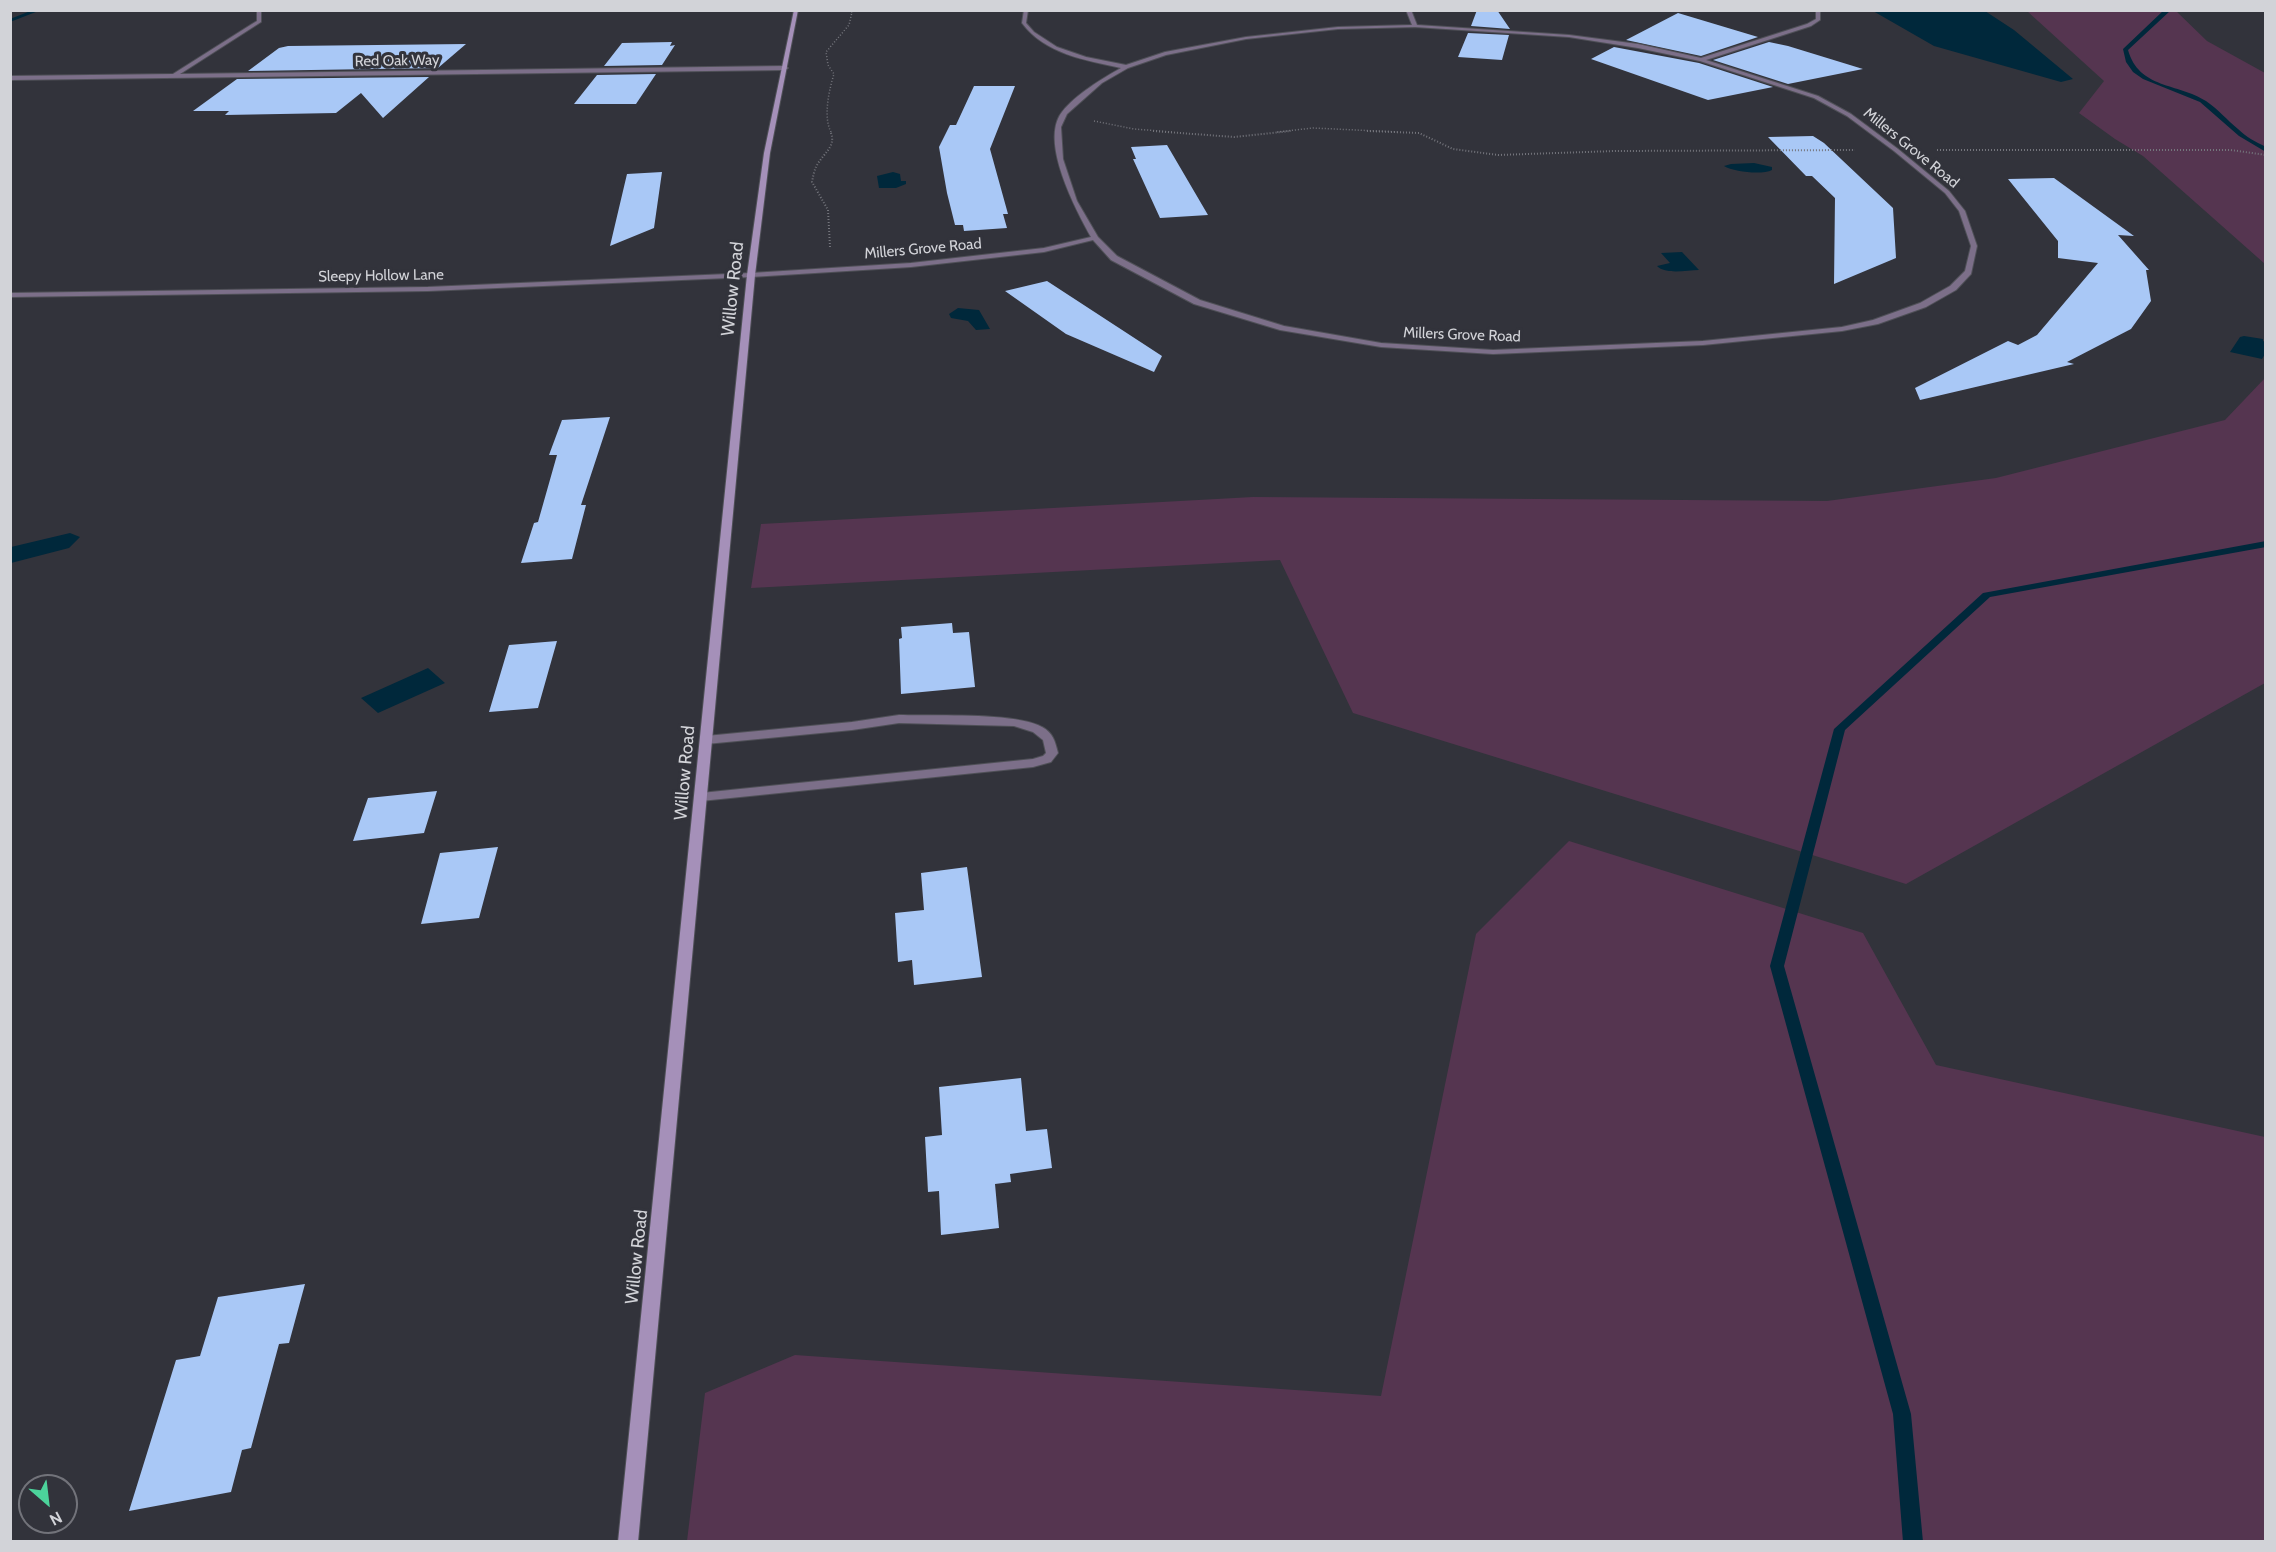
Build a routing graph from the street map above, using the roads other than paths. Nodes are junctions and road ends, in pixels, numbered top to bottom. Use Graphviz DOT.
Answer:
graph roads {
  1 [pos="259,10"];
  2 [pos="796,10"];
  3 [pos="1026,10"];
  4 [pos="1408,10"];
  5 [pos="1818,10"];
  6 [pos="1415,26"];
  7 [pos="1701,60"];
  8 [pos="1126,67"];
  9 [pos="785,68"];
  10 [pos="174,76"];
  11 [pos="10,78"];
  12 [pos="1095,238"];
  13 [pos="751,275"];
  14 [pos="26,294"];
  15 [pos="10,295"];
  16 [pos="10,306"];
  17 [pos="706,740"];
  18 [pos="701,797"];
  19 [pos="628,1542"];
  1 -- 10 [label="street"];
  2 -- 9 [label="street, Willow Road"];
  3 -- 8 [label="street"];
  4 -- 6 [label="street"];
  5 -- 7 [label="street"];
  6 -- 7 [label="street, Millers Grove Road"];
  6 -- 8 [label="street, Millers Grove Road"];
  7 -- 12 [label="street, Millers Grove Road"];
  8 -- 12 [label="street, Millers Grove Road"];
  9 -- 10 [label="street, Red Oak Way"];
  9 -- 13 [label="street, Willow Road"];
  10 -- 11 [label="street, Red Oak Way"];
  12 -- 13 [label="street, Millers Grove Road"];
  13 -- 14 [label="street, Sleepy Hollow Lane"];
  13 -- 17 [label="street, Willow Road"];
  14 -- 15 [label="street, Sleepy Hollow Lane"];
  14 -- 16 [label="street"];
  17 -- 18 [label="street, Willow Road"];
  17 -- 18 [label="street"];
  18 -- 19 [label="street, Willow Road"];
}
